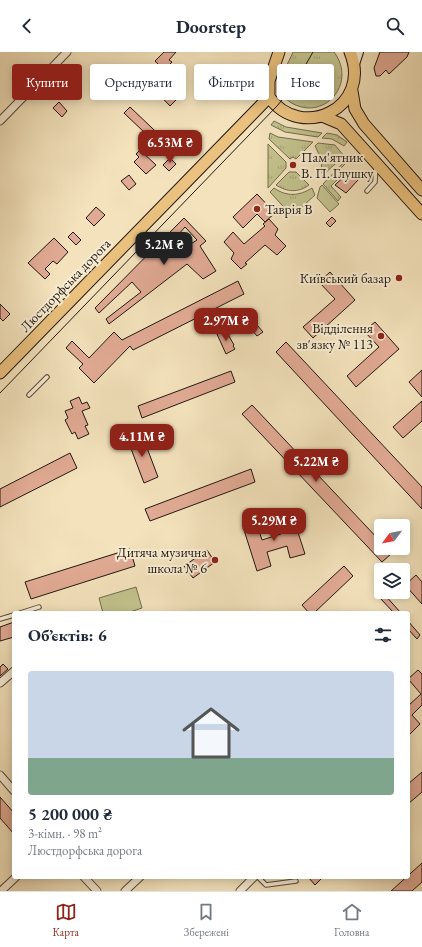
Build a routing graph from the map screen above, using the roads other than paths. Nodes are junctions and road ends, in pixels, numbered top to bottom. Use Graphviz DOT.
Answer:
graph roads {
  1 [pos="67,52"];
  2 [pos="279,52"];
  3 [pos="350,52"];
  4 [pos="358,52"];
  5 [pos="354,64"];
  6 [pos="269,81"];
  7 [pos="352,91"];
  8 [pos="269,97"];
  9 [pos="266,100"];
  10 [pos="322,116"];
  11 [pos="0,121"];
  12 [pos="376,162"];
  13 [pos="422,190"];
  14 [pos="367,191"];
  15 [pos="422,214"];
  16 [pos="0,373"];
  17 [pos="48,377"];
  18 [pos="28,395"];
  19 [pos="40,607"];
  20 [pos="27,611"];
  21 [pos="12,616"];
  22 [pos="0,619"];
  23 [pos="12,672"];
  24 [pos="0,683"];
  25 [pos="0,775"];
  26 [pos="11,782"];
  27 [pos="14,879"];
  28 [pos="86,879"];
  29 [pos="138,879"];
  30 [pos="252,879"];
  31 [pos="260,879"];
  32 [pos="296,881"];
  33 [pos="1,891"];
  34 [pos="97,891"];
  35 [pos="125,891"];
  36 [pos="240,891"];
  1 -- 11 [label="street"];
  2 -- 6 [label="main road"];
  3 -- 5 [label="main road"];
  4 -- 5 [label="main road"];
  5 -- 7 [label="main road"];
  7 -- 10 [label="main road"];
  7 -- 13 [label="main road"];
  8 -- 10 [label="main road"];
  9 -- 16 [label="main road, Люстдорфська дорога"];
  10 -- 12 [label="main road"];
  12 -- 14 [label="lane"];
  12 -- 15 [label="main road"];
  17 -- 18 [label="lane"];
  19 -- 20 [label="lane"];
  21 -- 22 [label="lane"];
  23 -- 24 [label="street"];
  25 -- 26 [label="street"];
  27 -- 33 [label="street"];
  28 -- 34 [label="street"];
  29 -- 35 [label="street"];
  30 -- 36 [label="street"];
  31 -- 32 [label="lane"];
}
